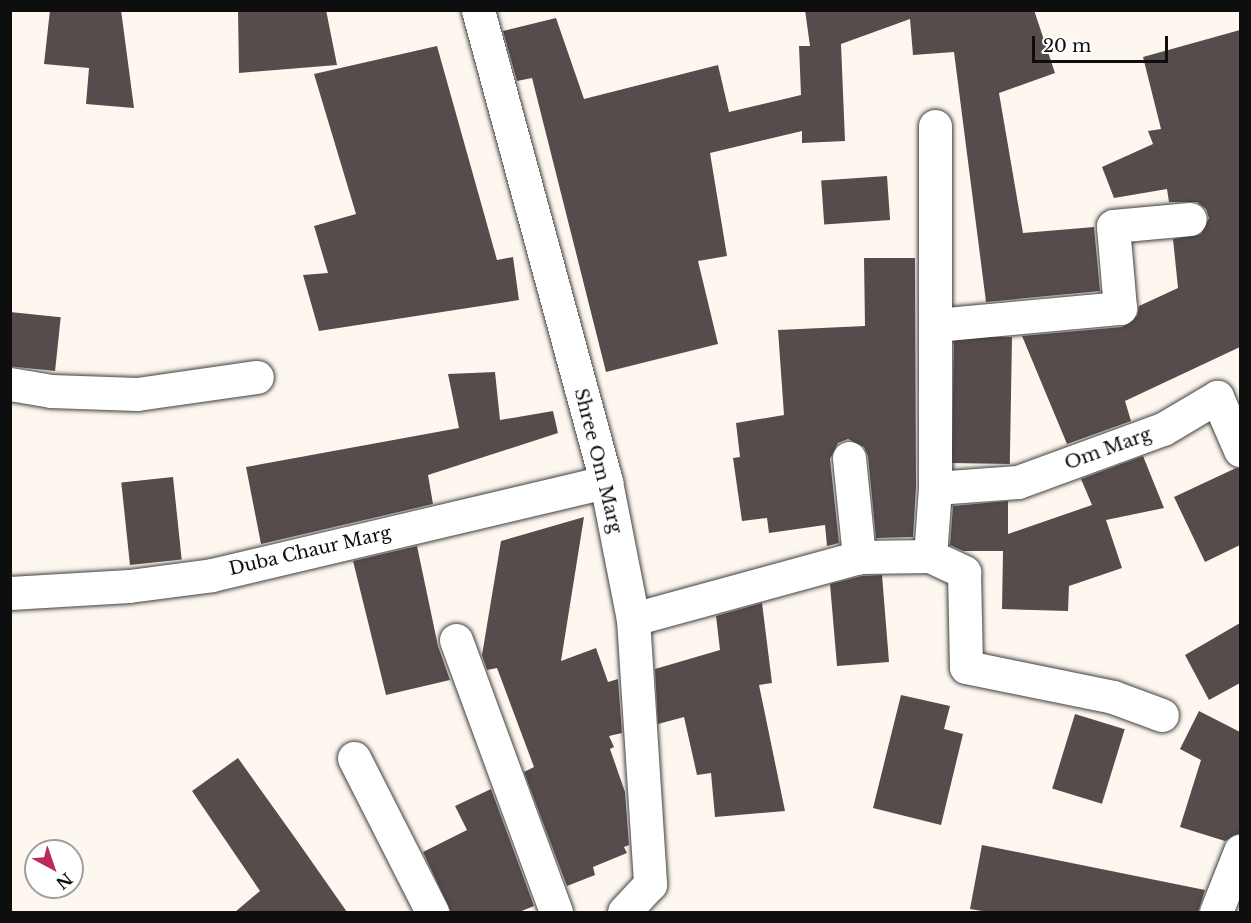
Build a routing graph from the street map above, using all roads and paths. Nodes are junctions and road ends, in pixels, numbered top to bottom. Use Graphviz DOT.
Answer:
graph roads {
  1 [pos="478,10"];
  2 [pos="935,126"];
  3 [pos="1190,219"];
  4 [pos="936,326"];
  5 [pos="257,377"];
  6 [pos="10,384"];
  7 [pos="1240,450"];
  8 [pos="849,458"];
  9 [pos="606,482"];
  10 [pos="935,488"];
  11 [pos="930,556"];
  12 [pos="859,557"];
  13 [pos="10,593"];
  14 [pos="633,619"];
  15 [pos="456,640"];
  16 [pos="1162,715"];
  17 [pos="354,758"];
  18 [pos="1240,851"];
  19 [pos="432,912"];
  20 [pos="556,912"];
  21 [pos="624,912"];
  22 [pos="1216,912"];
  1 -- 9 [label="street, Shree Om Marg"];
  2 -- 4 [label="street"];
  3 -- 4 [label="street"];
  4 -- 10 [label="street"];
  5 -- 6 [label="street"];
  7 -- 10 [label="street, Om Marg"];
  8 -- 12 [label="street"];
  9 -- 13 [label="street, Duba Chaur Marg"];
  9 -- 14 [label="street, Shree Om Marg"];
  10 -- 11 [label="street"];
  11 -- 12 [label="street"];
  11 -- 16 [label="street"];
  12 -- 14 [label="street"];
  14 -- 21 [label="street, Shree Om Marg"];
  15 -- 20 [label="street"];
  17 -- 19 [label="street"];
  18 -- 22 [label="street"];
}
